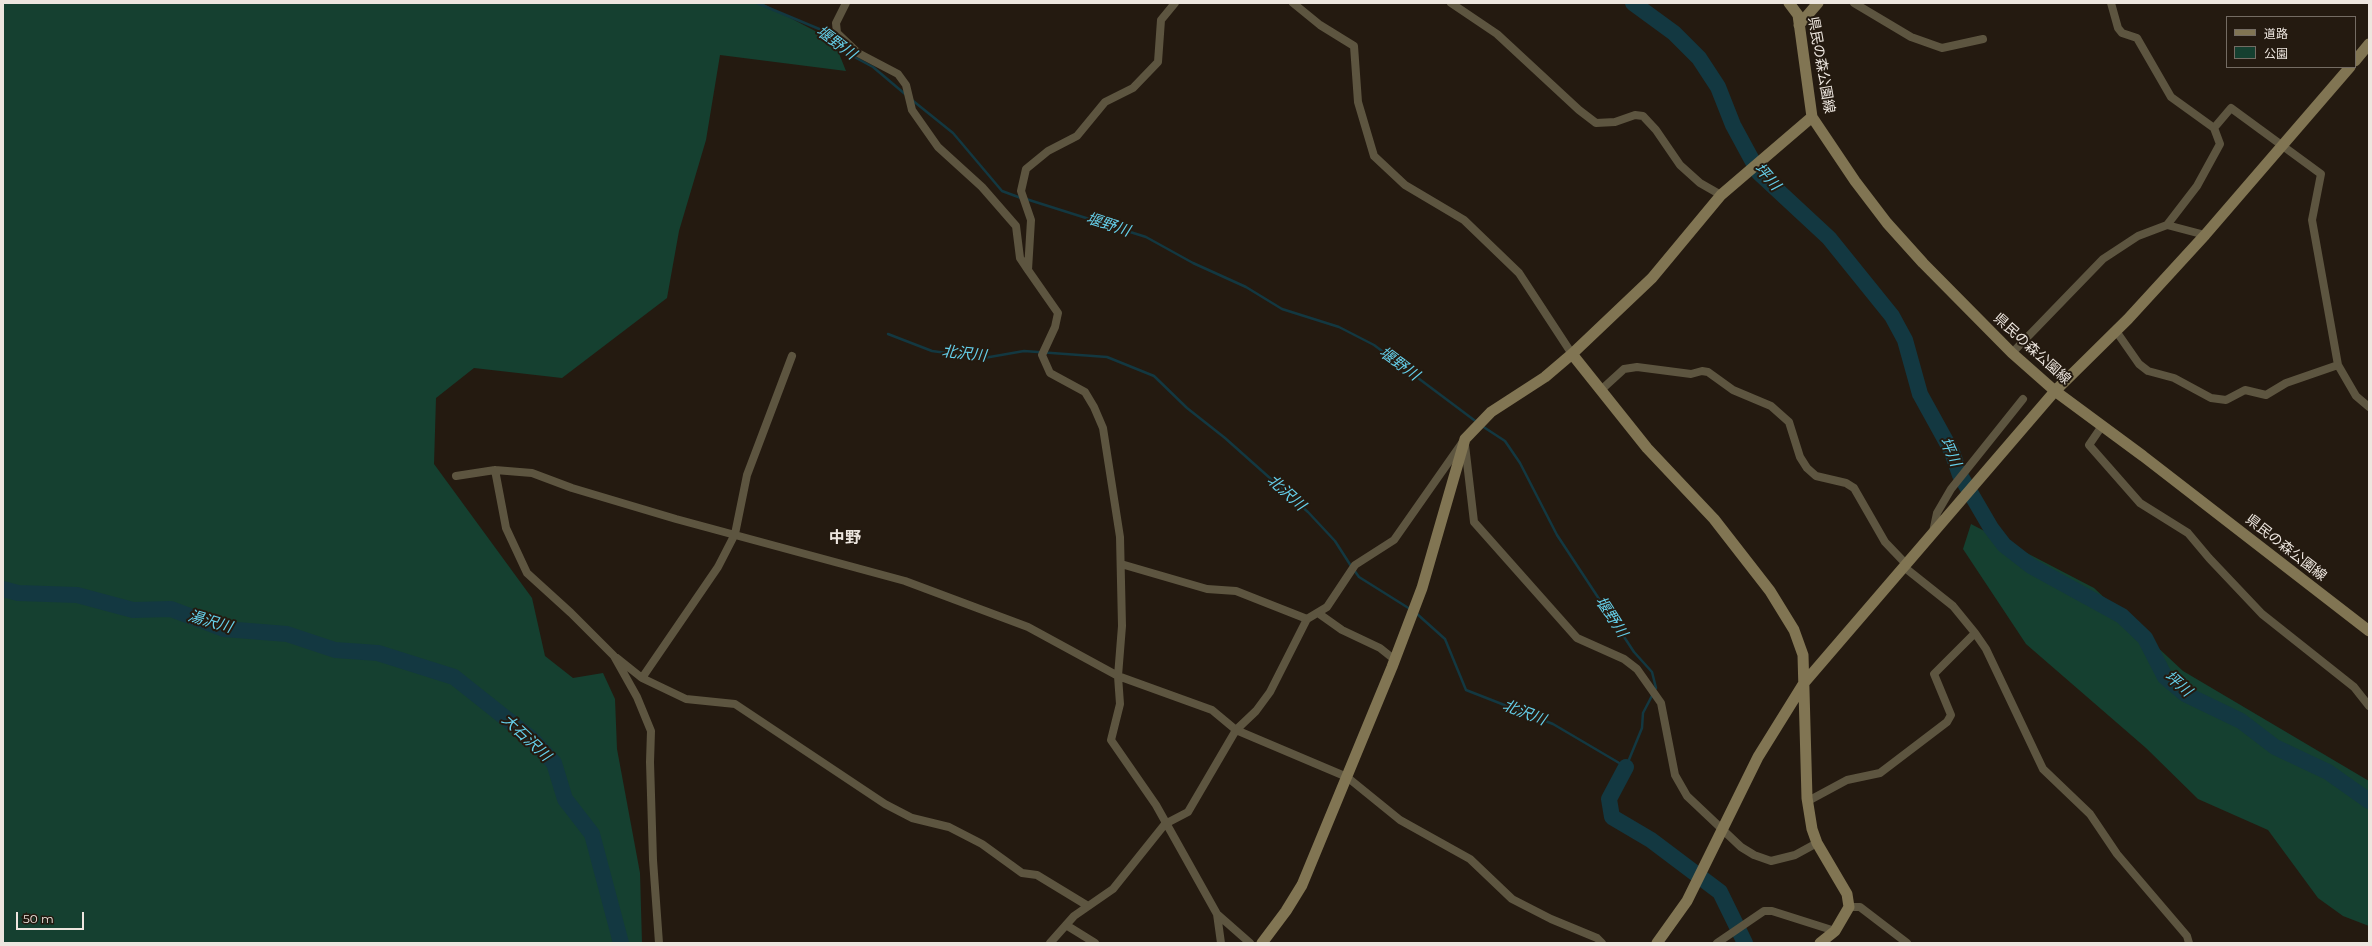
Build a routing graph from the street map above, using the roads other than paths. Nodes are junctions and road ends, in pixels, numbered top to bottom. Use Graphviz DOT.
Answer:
graph roads {
  1 [pos="846,3"];
  2 [pos="1175,3"];
  3 [pos="1294,3"];
  4 [pos="1452,3"];
  5 [pos="1788,3"];
  6 [pos="1818,3"];
  7 [pos="1854,3"];
  8 [pos="2111,3"];
  9 [pos="1799,25"];
  10 [pos="1983,39"];
  11 [pos="2369,44"];
  12 [pos="2356,60"];
  13 [pos="2349,68"];
  14 [pos="1812,117"];
  15 [pos="2214,128"];
  16 [pos="2282,148"];
  17 [pos="1725,191"];
  18 [pos="2167,224"];
  19 [pos="2205,235"];
  20 [pos="1028,270"];
  21 [pos="2116,331"];
  22 [pos="2012,353"];
  23 [pos="1572,354"];
  24 [pos="792,356"];
  25 [pos="2338,365"];
  26 [pos="1601,390"];
  27 [pos="2055,391"];
  28 [pos="2023,399"];
  29 [pos="2369,407"];
  30 [pos="2102,426"];
  31 [pos="1464,439"];
  32 [pos="495,470"];
  33 [pos="456,476"];
  34 [pos="1933,533"];
  35 [pos="735,534"];
  36 [pos="1121,564"];
  37 [pos="1905,565"];
  38 [pos="1318,612"];
  39 [pos="1307,619"];
  40 [pos="2369,631"];
  41 [pos="1975,633"];
  42 [pos="614,656"];
  43 [pos="1395,660"];
  44 [pos="1118,676"];
  45 [pos="642,678"];
  46 [pos="1804,683"];
  47 [pos="2369,706"];
  48 [pos="1236,730"];
  49 [pos="1347,777"];
  50 [pos="1808,801"];
  51 [pos="1165,824"];
  52 [pos="1724,829"];
  53 [pos="1817,843"];
  54 [pos="1088,906"];
  55 [pos="1850,907"];
  56 [pos="1218,914"];
  57 [pos="1066,925"];
  58 [pos="1835,931"];
  59 [pos="659,943"];
  60 [pos="1050,943"];
  61 [pos="1096,943"];
  62 [pos="1221,943"];
  63 [pos="1250,943"];
  64 [pos="1262,943"];
  65 [pos="1602,943"];
  66 [pos="1658,943"];
  67 [pos="1718,943"];
  68 [pos="1820,943"];
  69 [pos="1907,943"];
  70 [pos="2189,943"];
  1 -- 20 [label="street"];
  2 -- 20 [label="street"];
  3 -- 23 [label="street"];
  4 -- 17 [label="street"];
  5 -- 9 [label="street, 県民の森公園線"];
  6 -- 9 [label="street"];
  7 -- 10 [label="street"];
  8 -- 15 [label="street"];
  9 -- 14 [label="street, 県民の森公園線"];
  11 -- 12 [label="street"];
  13 -- 16 [label="street"];
  14 -- 17 [label="street"];
  14 -- 22 [label="street, 県民の森公園線"];
  15 -- 16 [label="street"];
  15 -- 18 [label="street"];
  16 -- 19 [label="street"];
  16 -- 25 [label="street"];
  17 -- 23 [label="street"];
  18 -- 19 [label="street"];
  18 -- 22 [label="street"];
  19 -- 21 [label="street"];
  20 -- 36 [label="street"];
  21 -- 25 [label="street"];
  21 -- 27 [label="street"];
  22 -- 27 [label="street, 県民の森公園線"];
  23 -- 26 [label="street"];
  23 -- 31 [label="street"];
  24 -- 35 [label="street"];
  25 -- 29 [label="street"];
  26 -- 37 [label="street"];
  26 -- 46 [label="street"];
  27 -- 30 [label="street, 県民の森公園線"];
  27 -- 34 [label="street"];
  28 -- 34 [label="street"];
  30 -- 40 [label="street, 県民の森公園線"];
  30 -- 47 [label="street"];
  31 -- 38 [label="street"];
  31 -- 43 [label="street"];
  31 -- 52 [label="street"];
  32 -- 33 [label="street"];
  32 -- 35 [label="street"];
  32 -- 42 [label="street"];
  34 -- 37 [label="street"];
  35 -- 44 [label="street"];
  35 -- 45 [label="street"];
  36 -- 39 [label="street"];
  36 -- 44 [label="street"];
  37 -- 41 [label="street"];
  37 -- 46 [label="street"];
  38 -- 39 [label="street"];
  38 -- 43 [label="street"];
  39 -- 48 [label="street"];
  41 -- 50 [label="street"];
  41 -- 70 [label="street"];
  42 -- 45 [label="street"];
  42 -- 59 [label="street"];
  43 -- 49 [label="street"];
  44 -- 48 [label="street"];
  44 -- 51 [label="street"];
  45 -- 54 [label="street"];
  46 -- 50 [label="street"];
  46 -- 52 [label="street"];
  48 -- 49 [label="street"];
  48 -- 51 [label="street"];
  49 -- 64 [label="street"];
  49 -- 65 [label="street"];
  50 -- 53 [label="street"];
  51 -- 54 [label="street"];
  51 -- 56 [label="street"];
  52 -- 53 [label="street"];
  52 -- 66 [label="street"];
  53 -- 55 [label="street"];
  54 -- 57 [label="street"];
  55 -- 58 [label="street"];
  55 -- 69 [label="street"];
  56 -- 62 [label="street"];
  56 -- 63 [label="street"];
  57 -- 60 [label="street"];
  57 -- 61 [label="street"];
  58 -- 67 [label="street"];
  58 -- 68 [label="street"];
}
